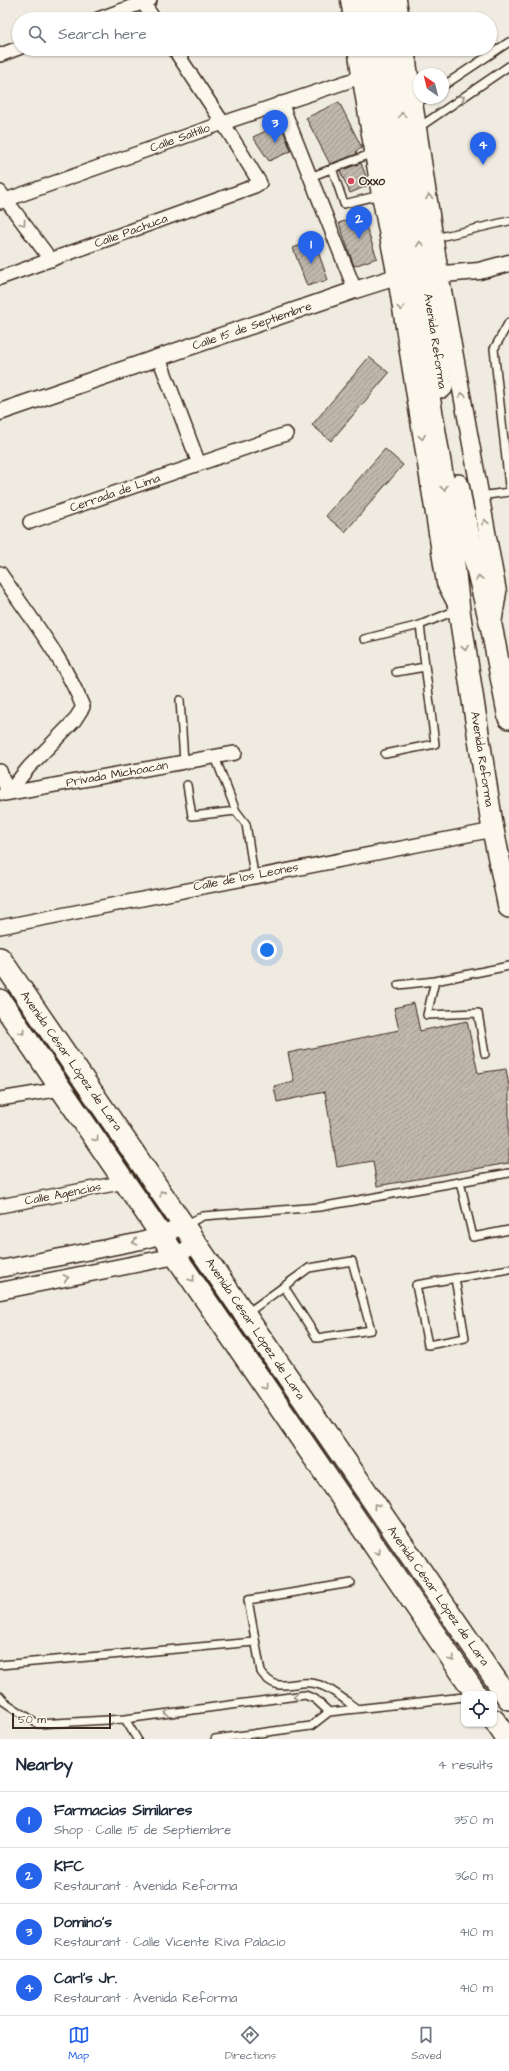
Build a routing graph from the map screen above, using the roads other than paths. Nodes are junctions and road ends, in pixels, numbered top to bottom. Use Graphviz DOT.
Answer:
graph roads {
  1 [pos="349,0"];
  2 [pos="367,0"];
  3 [pos="386,0"];
  4 [pos="398,0"];
  5 [pos="144,1"];
  6 [pos="116,12"];
  7 [pos="150,12"];
  8 [pos="351,12"];
  9 [pos="369,12"];
  10 [pos="387,12"];
  11 [pos="400,12"];
  12 [pos="509,42"];
  13 [pos="497,50"];
  14 [pos="12,51"];
  15 [pos="0,55"];
  16 [pos="179,56"];
  17 [pos="357,56"];
  18 [pos="375,56"];
  19 [pos="394,56"];
  20 [pos="408,56"];
  21 [pos="488,56"];
  22 [pos="509,66"];
  23 [pos="413,75"];
  24 [pos="361,77"];
  25 [pos="449,82"];
  26 [pos="281,103"];
  27 [pos="420,104"];
  28 [pos="223,123"];
  29 [pos="418,128"];
  30 [pos="373,153"];
  31 [pos="332,168"];
  32 [pos="310,177"];
  33 [pos="380,194"];
  34 [pos="2,198"];
  35 [pos="509,221"];
  36 [pos="435,238"];
  37 [pos="51,260"];
  38 [pos="509,263"];
  39 [pos="417,275"];
  40 [pos="0,278"];
  41 [pos="355,290"];
  42 [pos="509,322"];
  43 [pos="159,358"];
  44 [pos="0,412"];
  45 [pos="286,434"];
  46 [pos="199,464"];
  47 [pos="509,486"];
  48 [pos="509,492"];
  49 [pos="480,496"];
  50 [pos="30,522"];
  51 [pos="0,573"];
  52 [pos="459,610"];
  53 [pos="420,625"];
  54 [pos="492,630"];
  55 [pos="364,639"];
  56 [pos="425,667"];
  57 [pos="504,667"];
  58 [pos="396,672"];
  59 [pos="180,700"];
  60 [pos="509,718"];
  61 [pos="234,753"];
  62 [pos="385,754"];
  63 [pos="215,757"];
  64 [pos="184,762"];
  65 [pos="0,771"];
  66 [pos="187,785"];
  67 [pos="4,794"];
  68 [pos="236,811"];
  69 [pos="493,830"];
  70 [pos="254,875"];
  71 [pos="509,907"];
  72 [pos="0,927"];
  73 [pos="0,958"];
  74 [pos="509,966"];
  75 [pos="435,981"];
  76 [pos="398,985"];
  77 [pos="0,1000"];
  78 [pos="485,1054"];
  79 [pos="61,1089"];
  80 [pos="0,1099"];
  81 [pos="509,1173"];
  82 [pos="125,1182"];
  83 [pos="460,1182"];
  84 [pos="0,1206"];
  85 [pos="185,1225"];
  86 [pos="509,1230"];
  87 [pos="162,1236"];
  88 [pos="197,1243"];
  89 [pos="176,1256"];
  90 [pos="43,1262"];
  91 [pos="0,1269"];
  92 [pos="509,1269"];
  93 [pos="455,1278"];
  94 [pos="45,1282"];
  95 [pos="285,1288"];
  96 [pos="0,1291"];
  97 [pos="244,1315"];
  98 [pos="351,1583"];
  99 [pos="254,1642"];
  100 [pos="0,1665"];
  101 [pos="474,1691"];
  102 [pos="504,1693"];
  103 [pos="0,1696"];
  104 [pos="461,1697"];
  105 [pos="357,1709"];
  106 [pos="329,1712"];
  107 [pos="125,1718"];
  108 [pos="497,1724"];
  109 [pos="259,1736"];
  110 [pos="137,1739"];
  111 [pos="215,1739"];
  112 [pos="507,1739"];
  1 -- 8 [label="street"];
  2 -- 9 [label="main road"];
  3 -- 10 [label="main road"];
  4 -- 11 [label="street"];
  5 -- 6 [label="street"];
  5 -- 7 [label="street"];
  12 -- 13 [label="lane"];
  14 -- 15 [label="street"];
  16 -- 28 [label="street"];
  17 -- 24 [label="street, Avenida Reforma"];
  18 -- 39 [label="main road, Avenida Reforma"];
  39 -- 19 [label="main road, Avenida Reforma, one-way"];
  20 -- 23 [label="street, Avenida Reforma"];
  21 -- 25 [label="lane"];
  29 -- 22 [label="lane, one-way"];
  24 -- 26 [label="street, Calle Saltillo"];
  24 -- 30 [label="street, Avenida Reforma"];
  26 -- 28 [label="street, Calle Saltillo"];
  26 -- 32 [label="street"];
  27 -- 29 [label="street, Avenida Reforma"];
  28 -- 34 [label="street, Calle Saltillo"];
  28 -- 37 [label="street, Calle Pachuca"];
  36 -- 29 [label="street, Avenida Reforma, one-way"];
  30 -- 31 [label="lane"];
  30 -- 33 [label="street, Avenida Reforma"];
  31 -- 32 [label="lane"];
  31 -- 33 [label="lane"];
  32 -- 41 [label="street"];
  33 -- 39 [label="street, Avenida Reforma"];
  34 -- 37 [label="street, one-way"];
  35 -- 36 [label="lane"];
  36 -- 39 [label="street, Avenida Reforma"];
  37 -- 40 [label="street, Calle Pachuca"];
  38 -- 39 [label="street, Calle 15 de Septiembre"];
  39 -- 41 [label="street, Calle 15 de Septiembre"];
  49 -- 39 [label="street, Avenida Reforma, one-way"];
  39 -- 52 [label="main road, Avenida Reforma, one-way"];
  54 -- 39 [label="main road, Avenida Reforma, one-way"];
  41 -- 43 [label="street, Calle 15 de Septiembre"];
  42 -- 47 [label="lane"];
  43 -- 44 [label="street, Calle 15 de Septiembre"];
  43 -- 46 [label="street"];
  45 -- 46 [label="street, Cerrada de Lima"];
  46 -- 50 [label="street, Cerrada de Lima"];
  48 -- 49 [label="lane"];
  54 -- 49 [label="street, Avenida Reforma, one-way"];
  51 -- 67 [label="street"];
  52 -- 53 [label="lane"];
  52 -- 69 [label="main road, Avenida Reforma, one-way"];
  53 -- 55 [label="lane"];
  53 -- 56 [label="lane"];
  54 -- 57 [label="main road, Avenida Reforma"];
  56 -- 58 [label="lane"];
  56 -- 62 [label="lane"];
  57 -- 60 [label="main road, Avenida Reforma"];
  59 -- 64 [label="lane"];
  61 -- 63 [label="street, Privada Michoacán"];
  63 -- 64 [label="street, Privada Michoacán"];
  63 -- 68 [label="lane"];
  64 -- 67 [label="street, Privada Michoacán"];
  65 -- 67 [label="street"];
  66 -- 68 [label="lane"];
  68 -- 70 [label="lane"];
  69 -- 70 [label="street, Calle de los Leones"];
  69 -- 71 [label="main road, Avenida Reforma"];
  70 -- 72 [label="street, Calle de los Leones"];
  85 -- 73 [label="main road, Avenida César López de Lara, one-way"];
  74 -- 75 [label="lane"];
  75 -- 76 [label="lane"];
  75 -- 78 [label="lane"];
  77 -- 79 [label="main road, Avenida César López de Lara, one-way"];
  79 -- 80 [label="street"];
  79 -- 82 [label="main road, Avenida César López de Lara, one-way"];
  81 -- 83 [label="lane"];
  82 -- 84 [label="street, Calle Agencias"];
  82 -- 87 [label="main road, Avenida César López de Lara"];
  83 -- 85 [label="lane"];
  83 -- 86 [label="lane"];
  85 -- 87 [label="street"];
  85 -- 88 [label="main road, Avenida César López de Lara"];
  87 -- 89 [label="main road, Avenida César López de Lara"];
  87 -- 90 [label="street, one-way"];
  88 -- 89 [label="street"];
  88 -- 97 [label="main road, Avenida César López de Lara"];
  94 -- 89 [label="street, one-way"];
  89 -- 101 [label="main road, Avenida César López de Lara, one-way"];
  90 -- 91 [label="street"];
  90 -- 94 [label="street"];
  92 -- 93 [label="lane"];
  93 -- 93 [label="lane"];
  94 -- 96 [label="street"];
  95 -- 95 [label="lane"];
  95 -- 97 [label="lane"];
  102 -- 97 [label="main road, Avenida César López de Lara, one-way"];
  98 -- 99 [label="lane"];
  99 -- 100 [label="lane"];
  99 -- 105 [label="lane"];
  103 -- 107 [label="lane"];
  104 -- 105 [label="lane"];
  105 -- 106 [label="lane"];
  106 -- 107 [label="lane, one-way"];
  106 -- 109 [label="lane"];
  107 -- 110 [label="lane"];
  108 -- 112 [label="main road"];
  109 -- 111 [label="lane"];
}
